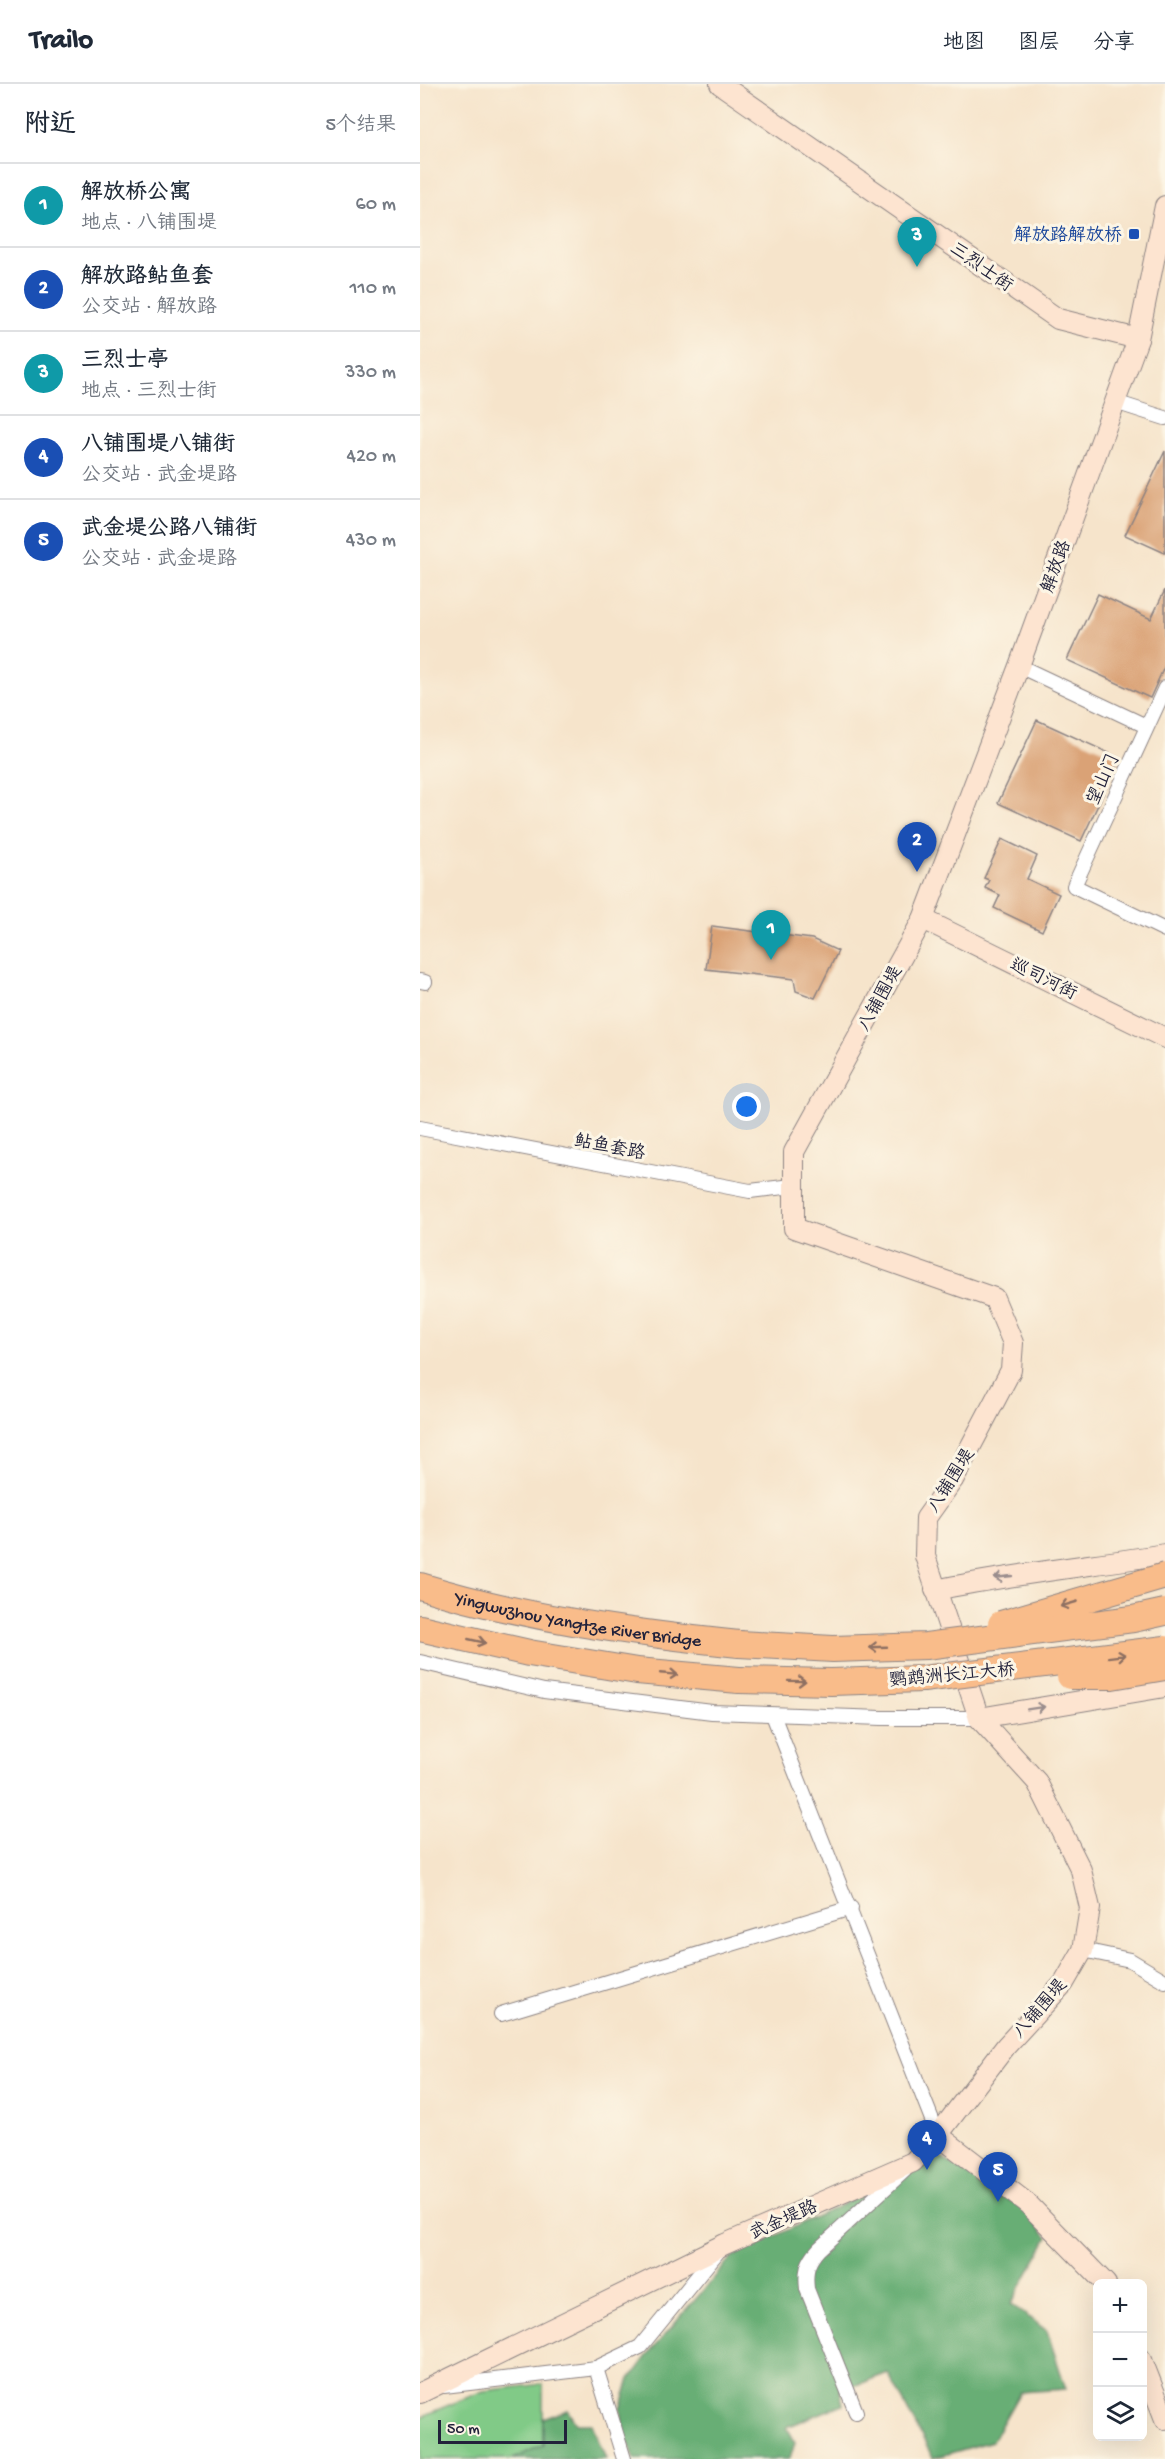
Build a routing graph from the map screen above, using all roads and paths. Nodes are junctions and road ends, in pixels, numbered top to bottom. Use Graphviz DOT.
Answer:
graph roads {
  1 [pos="720,84"];
  2 [pos="1165,206"];
  3 [pos="1138,339"];
  4 [pos="1115,402"];
  5 [pos="1165,418"];
  6 [pos="1019,666"];
  7 [pos="1165,688"];
  8 [pos="1146,726"];
  9 [pos="923,919"];
  10 [pos="1165,930"];
  11 [pos="1165,1038"];
  12 [pos="420,1128"];
  13 [pos="793,1186"];
  14 [pos="1165,1554"];
  15 [pos="1165,1576"];
  16 [pos="420,1586"];
  17 [pos="935,1590"];
  18 [pos="1165,1612"];
  19 [pos="420,1628"];
  20 [pos="926,1646"];
  21 [pos="1165,1649"];
  22 [pos="420,1662"];
  23 [pos="1165,1667"];
  24 [pos="961,1675"];
  25 [pos="1165,1687"];
  26 [pos="773,1715"];
  27 [pos="979,1718"];
  28 [pos="850,1908"];
  29 [pos="1083,1950"];
  30 [pos="1165,1981"];
  31 [pos="501,2014"];
  32 [pos="938,2135"];
  33 [pos="913,2162"];
  34 [pos="725,2244"];
  35 [pos="1102,2279"];
  36 [pos="596,2368"];
  37 [pos="1147,2371"];
  38 [pos="425,2390"];
  39 [pos="856,2412"];
  40 [pos="1165,2419"];
  41 [pos="624,2459"];
  1 -- 3 [label="street, 三烈士街"];
  2 -- 3 [label="street, 解放路"];
  3 -- 4 [label="street, 解放路"];
  4 -- 5 [label="street"];
  4 -- 6 [label="street, 解放路"];
  6 -- 8 [label="street"];
  6 -- 9 [label="street, 解放路"];
  7 -- 8 [label="street, 望山门"];
  8 -- 10 [label="street, 望山门"];
  9 -- 11 [label="street, 巡司河街"];
  9 -- 13 [label="street, 八铺围堤"];
  12 -- 13 [label="street, 鲇鱼套路"];
  13 -- 17 [label="street, 八铺围堤"];
  14 -- 17 [label="street, one-way"];
  15 -- 20 [label="highway, one-way, bridge"];
  20 -- 16 [label="highway, 鹦鹉洲长江大桥, one-way, bridge"];
  17 -- 27 [label="street, 八铺围堤"];
  18 -- 20 [label="highway, 鹦鹉洲长江大桥, bridge"];
  19 -- 24 [label="highway, 鹦鹉洲长江大桥, one-way, bridge"];
  24 -- 21 [label="highway, 鹦鹉洲长江大桥, one-way, bridge"];
  22 -- 26 [label="street"];
  23 -- 24 [label="highway, bridge"];
  27 -- 25 [label="street, one-way"];
  26 -- 27 [label="street"];
  26 -- 28 [label="street"];
  27 -- 29 [label="street, 八铺围堤"];
  28 -- 31 [label="street"];
  28 -- 32 [label="street"];
  29 -- 30 [label="street"];
  29 -- 32 [label="street, 八铺围堤"];
  32 -- 33 [label="street, 武金堤路"];
  32 -- 35 [label="street"];
  33 -- 34 [label="street, 武金堤路"];
  33 -- 39 [label="street"];
  34 -- 36 [label="street"];
  34 -- 38 [label="street, 武金堤路"];
  36 -- 38 [label="street"];
  36 -- 41 [label="street"];
  37 -- 40 [label="street"];
}
